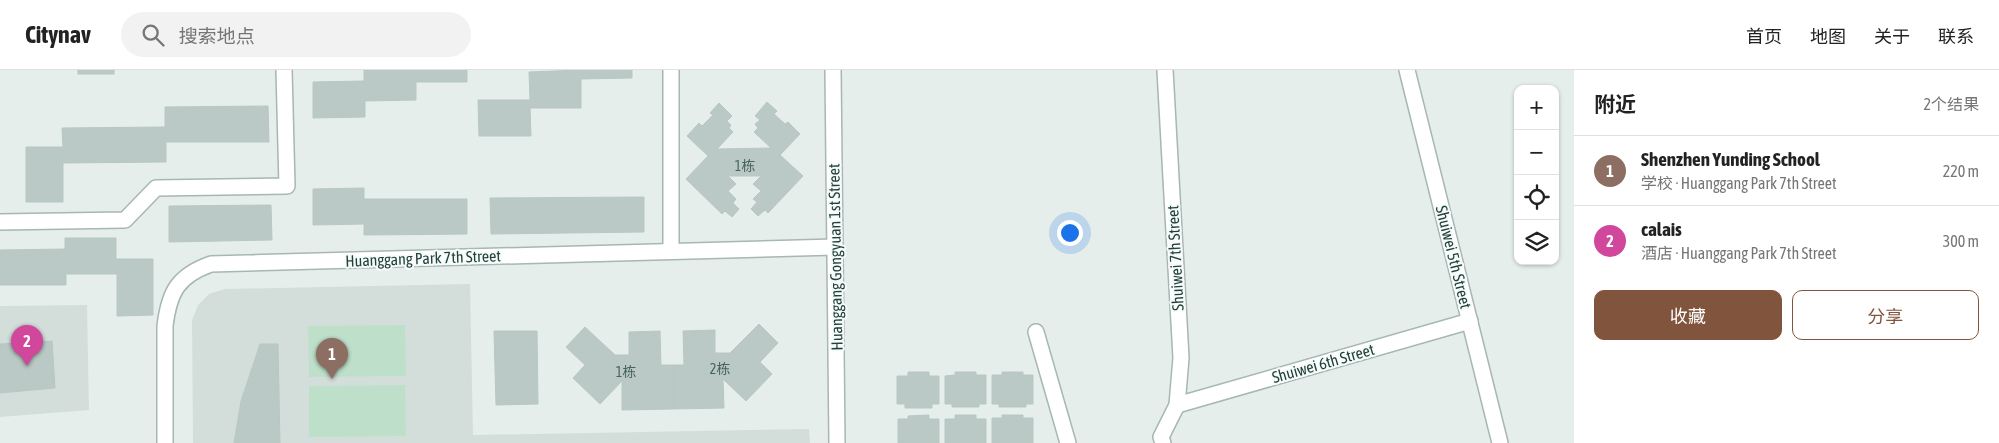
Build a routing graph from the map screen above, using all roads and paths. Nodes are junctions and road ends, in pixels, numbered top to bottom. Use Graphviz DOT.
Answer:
graph roads {
  1 [pos="284,70"];
  2 [pos="671,70"];
  3 [pos="833,70"];
  4 [pos="1165,70"];
  5 [pos="1407,70"];
  6 [pos="0,222"];
  7 [pos="835,247"];
  8 [pos="671,251"];
  9 [pos="1470,321"];
  10 [pos="1036,332"];
  11 [pos="1177,405"];
  12 [pos="165,443"];
  13 [pos="838,443"];
  14 [pos="1068,443"];
  15 [pos="1163,443"];
  16 [pos="1500,443"];
  1 -- 6 [label="street"];
  2 -- 8 [label="street"];
  3 -- 7 [label="street, Huanggang Gongyuan 1st Street"];
  4 -- 11 [label="street, Shuiwei 7th Street"];
  5 -- 9 [label="street, Shuiwei 5th Street"];
  7 -- 8 [label="street, Huanggang Park 7th Street"];
  7 -- 13 [label="street, Huanggang Gongyuan 1st Street"];
  8 -- 12 [label="street, Huanggang Park 7th Street"];
  9 -- 11 [label="street, Shuiwei 6th Street"];
  9 -- 16 [label="street, Shuiwei 5th Street"];
  10 -- 14 [label="street"];
  11 -- 15 [label="street, Shuiwei 7th Street"];
}
